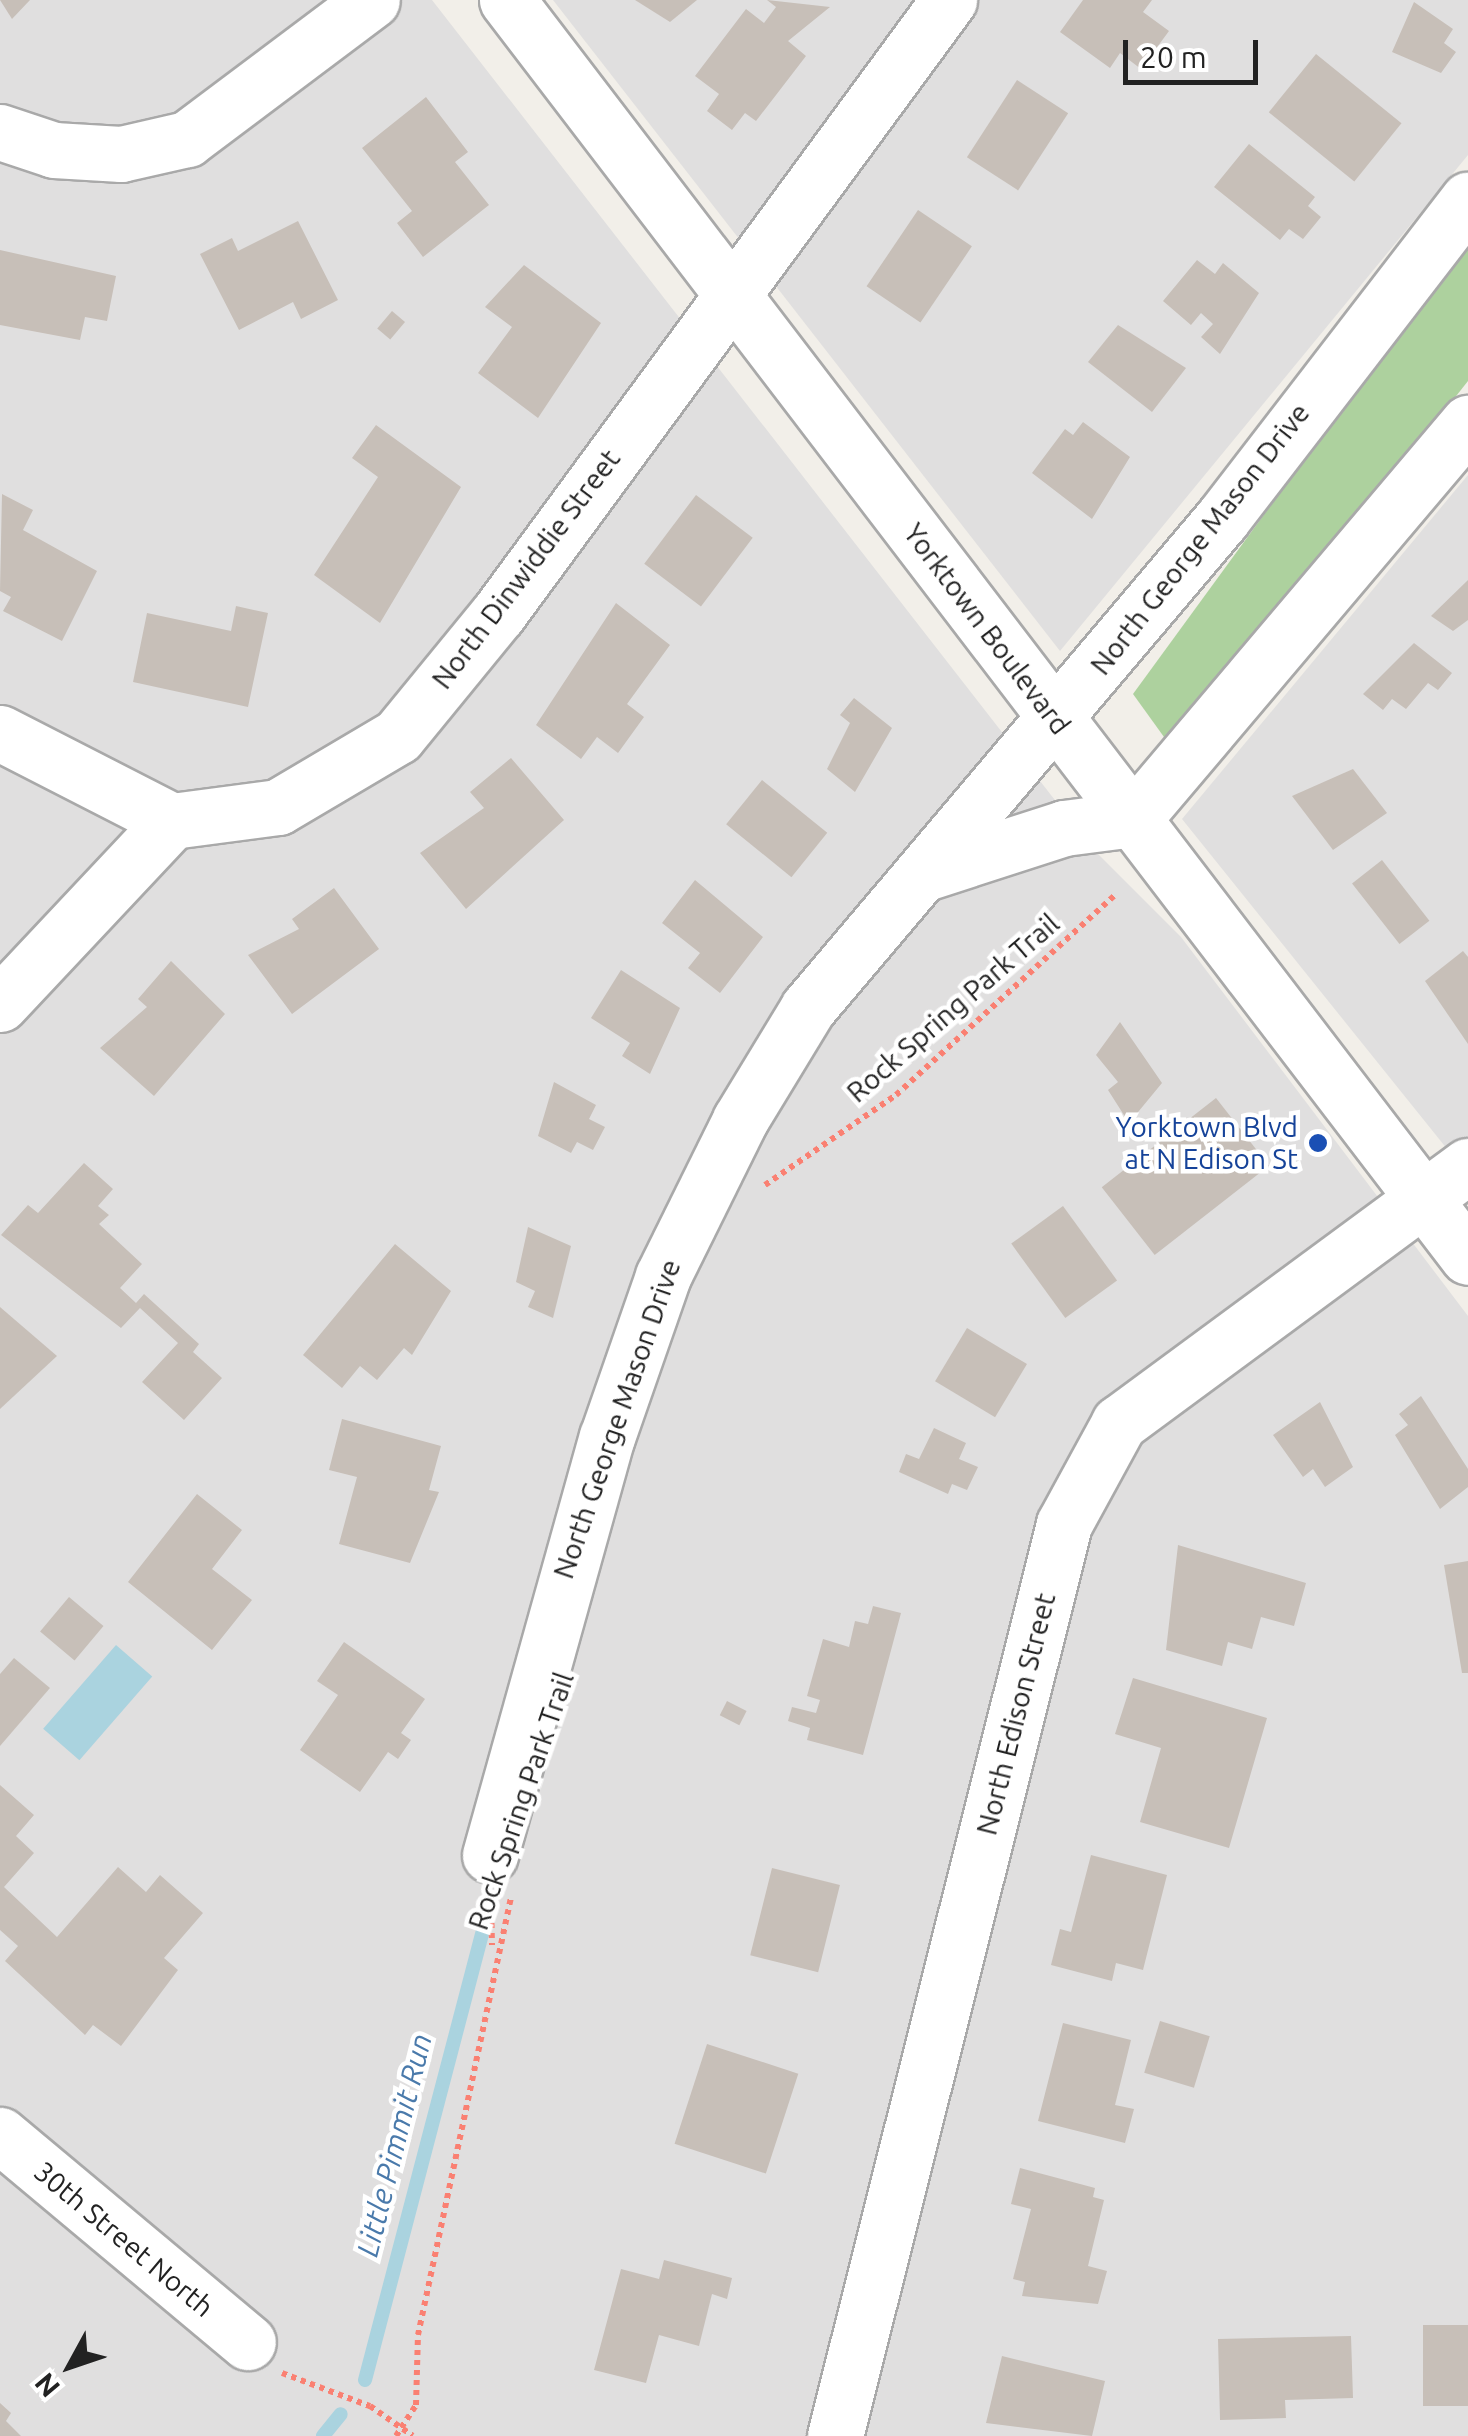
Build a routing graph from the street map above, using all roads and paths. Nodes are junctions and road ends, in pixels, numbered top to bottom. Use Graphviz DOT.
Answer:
graph roads {
  1 [pos="372,0"];
  2 [pos="507,0"];
  3 [pos="948,0"];
  4 [pos="0,132"];
  5 [pos="1468,200"];
  6 [pos="730,290"];
  7 [pos="1468,422"];
  8 [pos="1054,718"];
  9 [pos="0,732"];
  10 [pos="1133,818"];
  11 [pos="172,821"];
  12 [pos="925,873"];
  13 [pos="1117,893"];
  14 [pos="0,1004"];
  15 [pos="1468,1166"];
  16 [pos="754,1193"];
  17 [pos="1424,1199"];
  18 [pos="1468,1257"];
  19 [pos="504,1867"];
  20 [pos="0,2135"];
  21 [pos="248,2342"];
  22 [pos="398,2434"];
  23 [pos="413,2436"];
  24 [pos="835,2436"];
  1 -- 4 [label="street"];
  2 -- 6 [label="street, Yorktown Boulevard"];
  3 -- 6 [label="street, North Dinwiddie Street"];
  5 -- 8 [label="street, North George Mason Drive"];
  6 -- 8 [label="street, Yorktown Boulevard"];
  6 -- 11 [label="street, North Dinwiddie Street"];
  7 -- 10 [label="street"];
  8 -- 10 [label="street, Yorktown Boulevard"];
  8 -- 12 [label="street, North George Mason Drive"];
  9 -- 11 [label="street"];
  10 -- 12 [label="street"];
  10 -- 17 [label="street, Yorktown Boulevard"];
  11 -- 14 [label="street"];
  12 -- 19 [label="street, North George Mason Drive"];
  13 -- 16 [label="path, Rock Spring Park Trail"];
  15 -- 17 [label="street, North Edison Street"];
  17 -- 18 [label="street, Yorktown Boulevard"];
  17 -- 24 [label="street, North Edison Street"];
  19 -- 22 [label="path, Rock Spring Park Trail"];
  20 -- 21 [label="street, 30th Street North"];
  21 -- 22 [label="path"];
  22 -- 23 [label="path"];
}
